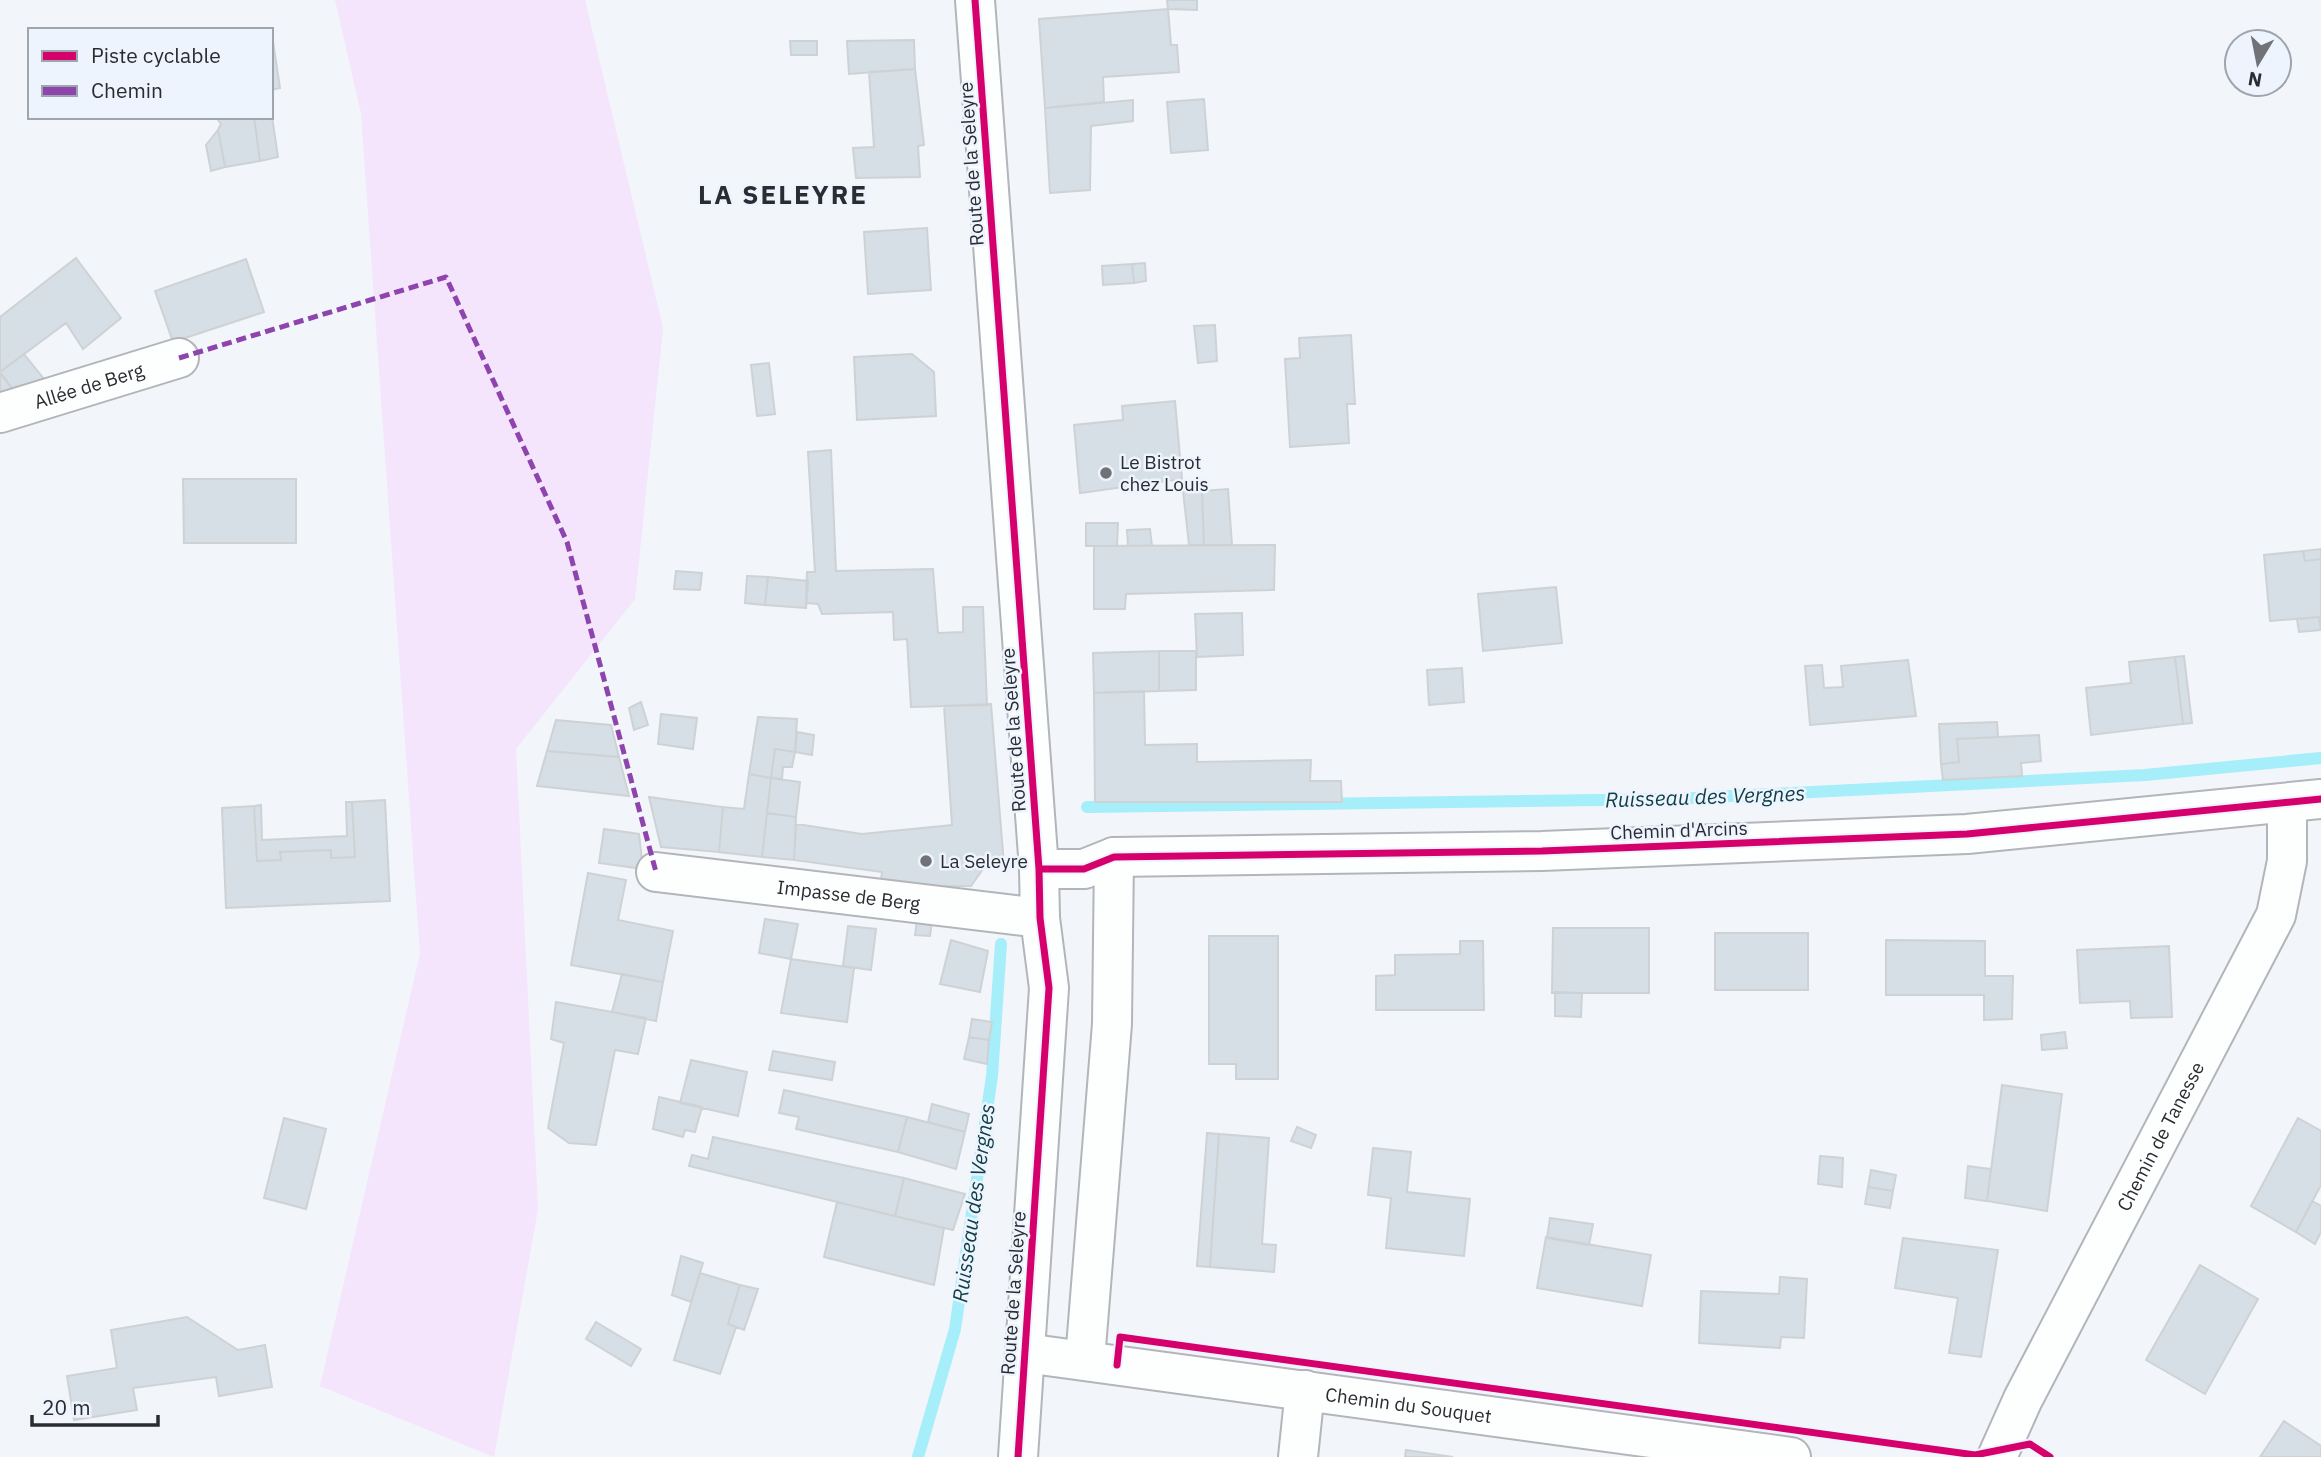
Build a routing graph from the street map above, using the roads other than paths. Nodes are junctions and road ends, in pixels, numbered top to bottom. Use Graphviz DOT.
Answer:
graph roads {
  1 [pos="975,0"];
  2 [pos="179,358"];
  3 [pos="0,413"];
  4 [pos="2304,801"];
  5 [pos="1114,857"];
  6 [pos="1039,869"];
  7 [pos="656,872"];
  8 [pos="1040,918"];
  9 [pos="1026,1353"];
  10 [pos="1085,1360"];
  11 [pos="1305,1390"];
  12 [pos="1018,1457"];
  13 [pos="1298,1457"];
  14 [pos="1791,1457"];
  15 [pos="1997,1457"];
  1 -- 6 [label="street, Route de la Seleyre"];
  2 -- 3 [label="street, Allée de Berg"];
  4 -- 5 [label="street, Chemin d'Arcins"];
  4 -- 15 [label="street, Chemin de Tanesse"];
  5 -- 6 [label="street, Chemin d'Arcins"];
  5 -- 10 [label="street"];
  6 -- 8 [label="street, Route de la Seleyre"];
  7 -- 8 [label="street, Impasse de Berg"];
  8 -- 9 [label="street, Route de la Seleyre"];
  9 -- 10 [label="street, Chemin du Souquet"];
  9 -- 12 [label="street, Route de la Seleyre"];
  10 -- 11 [label="street, Chemin du Souquet"];
  11 -- 13 [label="street"];
  11 -- 14 [label="street, Chemin du Souquet"];
}
